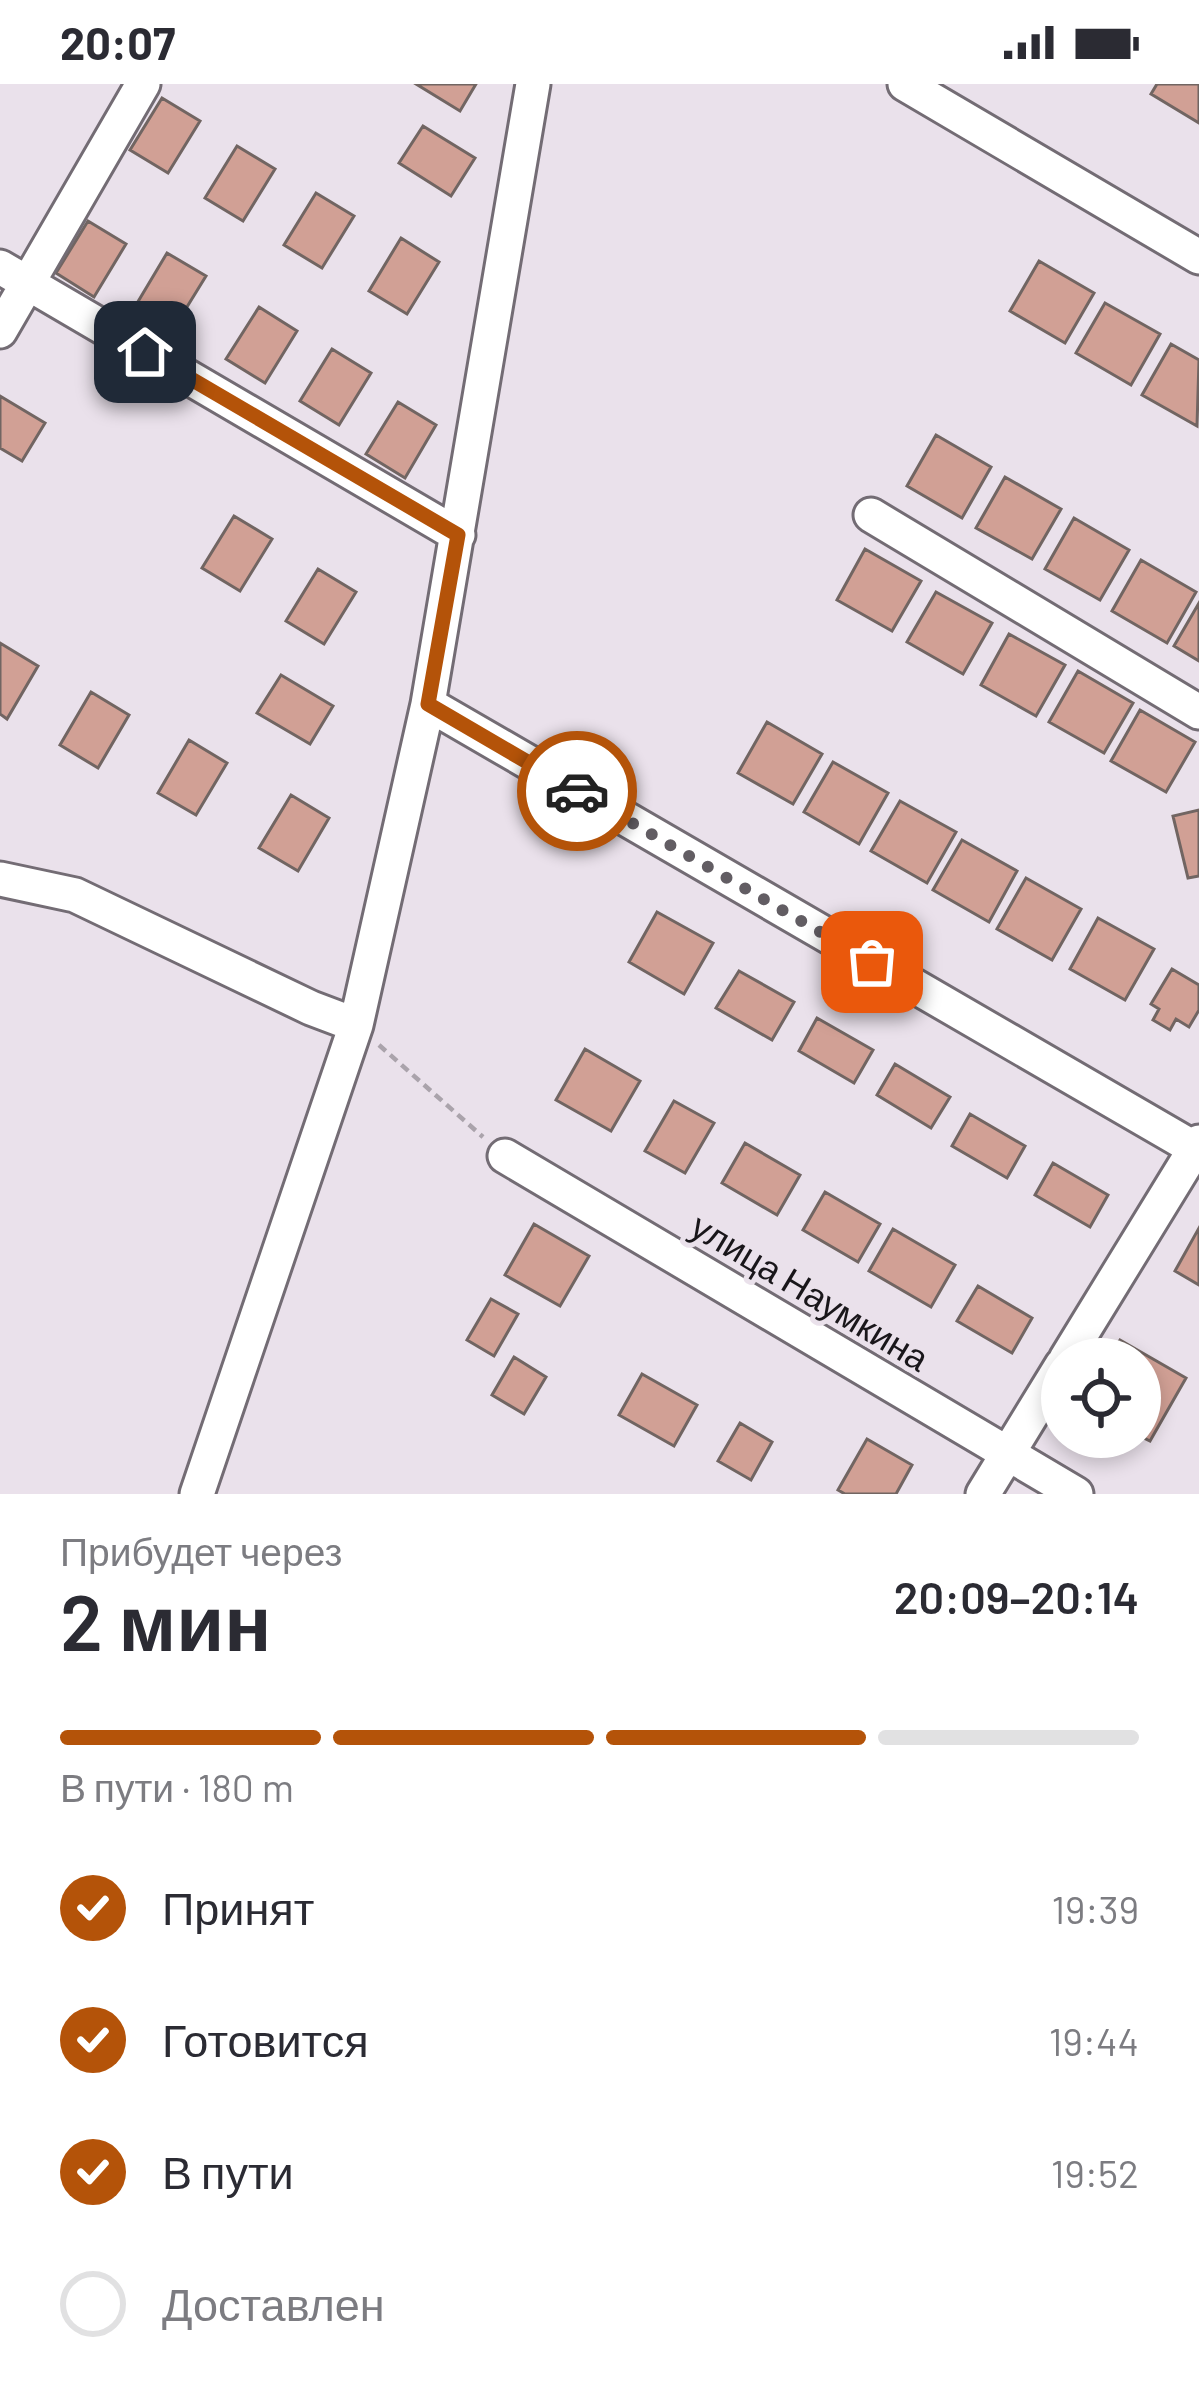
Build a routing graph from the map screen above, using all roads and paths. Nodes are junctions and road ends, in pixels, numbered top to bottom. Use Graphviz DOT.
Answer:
graph roads {
  1 [pos="143,84"];
  2 [pos="533,84"];
  3 [pos="904,84"];
  4 [pos="1199,256"];
  5 [pos="14,276"];
  6 [pos="0,331"];
  7 [pos="871,515"];
  8 [pos="458,535"];
  9 [pos="428,704"];
  10 [pos="1199,712"];
  11 [pos="0,879"];
  12 [pos="356,1025"];
  13 [pos="1198,1148"];
  14 [pos="505,1156"];
  15 [pos="1079,1338"];
  16 [pos="1041,1400"];
  17 [pos="1008,1454"];
  18 [pos="196,1494"];
  19 [pos="983,1494"];
  20 [pos="1076,1494"];
  1 -- 5 [label="street"];
  2 -- 8 [label="street"];
  3 -- 4 [label="street"];
  5 -- 6 [label="street"];
  5 -- 8 [label="street"];
  7 -- 10 [label="street"];
  8 -- 9 [label="street"];
  9 -- 12 [label="street"];
  9 -- 13 [label="street"];
  11 -- 12 [label="street"];
  12 -- 14 [label="path"];
  12 -- 18 [label="street"];
  13 -- 15 [label="street"];
  14 -- 17 [label="street, улица Наумкина"];
  16 -- 17 [label="street"];
  17 -- 19 [label="street"];
  17 -- 20 [label="street, улица Наумкина"];
}
